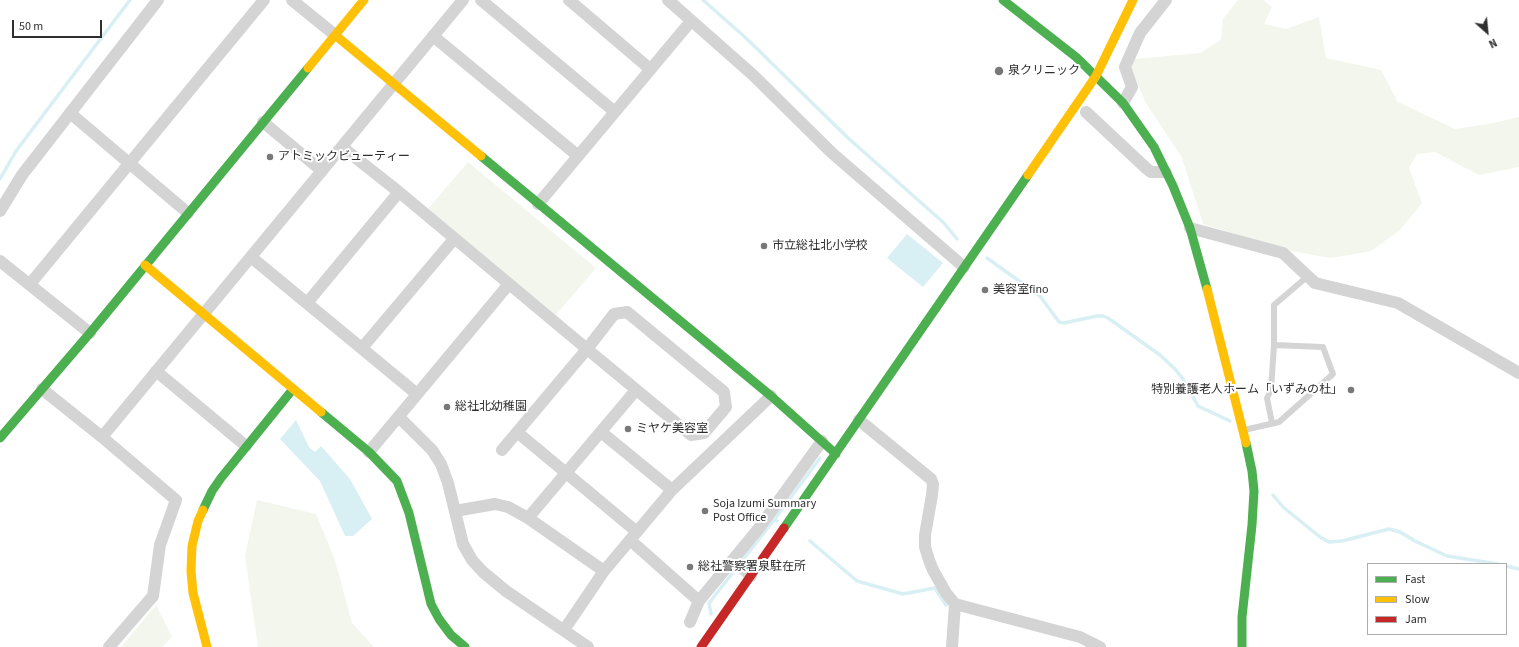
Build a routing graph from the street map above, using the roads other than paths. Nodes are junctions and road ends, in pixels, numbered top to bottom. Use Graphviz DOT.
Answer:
graph roads {
  1 [pos="158,0"];
  2 [pos="264,0"];
  3 [pos="292,0"];
  4 [pos="364,0"];
  5 [pos="463,0"];
  6 [pos="481,0"];
  7 [pos="569,0"];
  8 [pos="668,0"];
  9 [pos="1003,0"];
  10 [pos="1133,0"];
  11 [pos="1166,0"];
  12 [pos="691,21"];
  13 [pos="335,35"];
  14 [pos="434,36"];
  15 [pos="650,69"];
  16 [pos="1096,76"];
  17 [pos="394,84"];
  18 [pos="1123,103"];
  19 [pos="615,112"];
  20 [pos="1086,112"];
  21 [pos="70,113"];
  22 [pos="263,122"];
  23 [pos="342,147"];
  24 [pos="578,156"];
  25 [pos="130,164"];
  26 [pos="322,171"];
  27 [pos="1166,172"];
  28 [pos="398,192"];
  29 [pos="538,204"];
  30 [pos="0,211"];
  31 [pos="188,213"];
  32 [pos="1190,228"];
  33 [pos="454,239"];
  34 [pos="251,257"];
  35 [pos="0,261"];
  36 [pos="145,265"];
  37 [pos="964,267"];
  38 [pos="1308,276"];
  39 [pos="30,284"];
  40 [pos="508,284"];
  41 [pos="307,303"];
  42 [pos="204,314"];
  43 [pos="90,333"];
  44 [pos="1274,345"];
  45 [pos="362,348"];
  46 [pos="587,349"];
  47 [pos="156,371"];
  48 [pos="1519,373"];
  49 [pos="42,389"];
  50 [pos="294,389"];
  51 [pos="636,390"];
  52 [pos="417,394"];
  53 [pos="771,396"];
  54 [pos="398,416"];
  55 [pos="859,420"];
  56 [pos="1272,423"];
  57 [pos="1244,430"];
  58 [pos="517,432"];
  59 [pos="601,432"];
  60 [pos="102,437"];
  61 [pos="0,438"];
  62 [pos="822,441"];
  63 [pos="246,446"];
  64 [pos="502,450"];
  65 [pos="369,452"];
  66 [pos="836,454"];
  67 [pos="566,473"];
  68 [pos="672,490"];
  69 [pos="455,511"];
  70 [pos="528,518"];
  71 [pos="634,536"];
  72 [pos="740,567"];
  73 [pos="604,571"];
  74 [pos="699,601"];
  75 [pos="955,604"];
  76 [pos="690,622"];
  77 [pos="564,630"];
  78 [pos="109,647"];
  79 [pos="207,647"];
  80 [pos="465,647"];
  81 [pos="588,647"];
  82 [pos="701,647"];
  83 [pos="952,647"];
  84 [pos="1100,647"];
  85 [pos="1242,647"];
  1 -- 21 [label="street"];
  2 -- 25 [label="street"];
  3 -- 13 [label="street"];
  4 -- 13 [label="street"];
  5 -- 14 [label="street"];
  6 -- 19 [label="street"];
  7 -- 15 [label="street"];
  8 -- 12 [label="street"];
  9 -- 16 [label="street"];
  10 -- 16 [label="street"];
  11 -- 18 [label="street"];
  12 -- 15 [label="street"];
  12 -- 37 [label="street"];
  13 -- 17 [label="street"];
  13 -- 22 [label="street"];
  14 -- 17 [label="street"];
  14 -- 24 [label="street"];
  15 -- 19 [label="street"];
  16 -- 18 [label="street"];
  16 -- 37 [label="street"];
  17 -- 23 [label="street"];
  17 -- 29 [label="street"];
  18 -- 27 [label="street"];
  19 -- 24 [label="street"];
  20 -- 27 [label="street"];
  21 -- 25 [label="street"];
  21 -- 30 [label="street"];
  22 -- 26 [label="street"];
  22 -- 31 [label="street"];
  23 -- 26 [label="street"];
  23 -- 28 [label="street"];
  24 -- 29 [label="street"];
  25 -- 31 [label="street"];
  25 -- 39 [label="street"];
  26 -- 34 [label="street"];
  27 -- 32 [label="street"];
  28 -- 33 [label="street"];
  28 -- 41 [label="street"];
  29 -- 53 [label="street"];
  31 -- 36 [label="street"];
  32 -- 38 [label="street"];
  32 -- 57 [label="street"];
  33 -- 40 [label="street"];
  33 -- 45 [label="street"];
  34 -- 41 [label="street"];
  34 -- 42 [label="street"];
  35 -- 39 [label="street"];
  36 -- 42 [label="street"];
  36 -- 43 [label="street"];
  37 -- 55 [label="street"];
  38 -- 44 [label="lane"];
  38 -- 48 [label="street"];
  39 -- 43 [label="street"];
  40 -- 46 [label="street"];
  40 -- 52 [label="street"];
  41 -- 45 [label="street"];
  42 -- 47 [label="street"];
  42 -- 50 [label="street"];
  43 -- 49 [label="street"];
  44 -- 56 [label="lane"];
  44 -- 56 [label="lane"];
  45 -- 52 [label="street"];
  46 -- 51 [label="street"];
  46 -- 51 [label="street"];
  46 -- 58 [label="street"];
  47 -- 60 [label="street"];
  47 -- 63 [label="street"];
  49 -- 60 [label="street"];
  49 -- 61 [label="street"];
  50 -- 63 [label="street"];
  50 -- 65 [label="street"];
  51 -- 59 [label="street"];
  52 -- 54 [label="street"];
  53 -- 62 [label="street"];
  53 -- 68 [label="street"];
  54 -- 65 [label="street"];
  54 -- 69 [label="street"];
  55 -- 66 [label="street"];
  55 -- 75 [label="street"];
  56 -- 57 [label="lane"];
  57 -- 85 [label="street"];
  58 -- 64 [label="street"];
  58 -- 67 [label="street"];
  59 -- 67 [label="street"];
  59 -- 68 [label="street"];
  60 -- 78 [label="street"];
  62 -- 66 [label="street"];
  62 -- 72 [label="street"];
  63 -- 79 [label="street"];
  65 -- 80 [label="street"];
  66 -- 72 [label="street"];
  67 -- 70 [label="street"];
  67 -- 71 [label="street"];
  68 -- 71 [label="street"];
  69 -- 70 [label="street"];
  69 -- 77 [label="street"];
  70 -- 73 [label="street"];
  71 -- 73 [label="street"];
  71 -- 74 [label="street"];
  72 -- 74 [label="street"];
  72 -- 82 [label="street"];
  73 -- 77 [label="street"];
  74 -- 76 [label="street"];
  75 -- 83 [label="street"];
  75 -- 84 [label="street"];
  77 -- 81 [label="street"];
}
